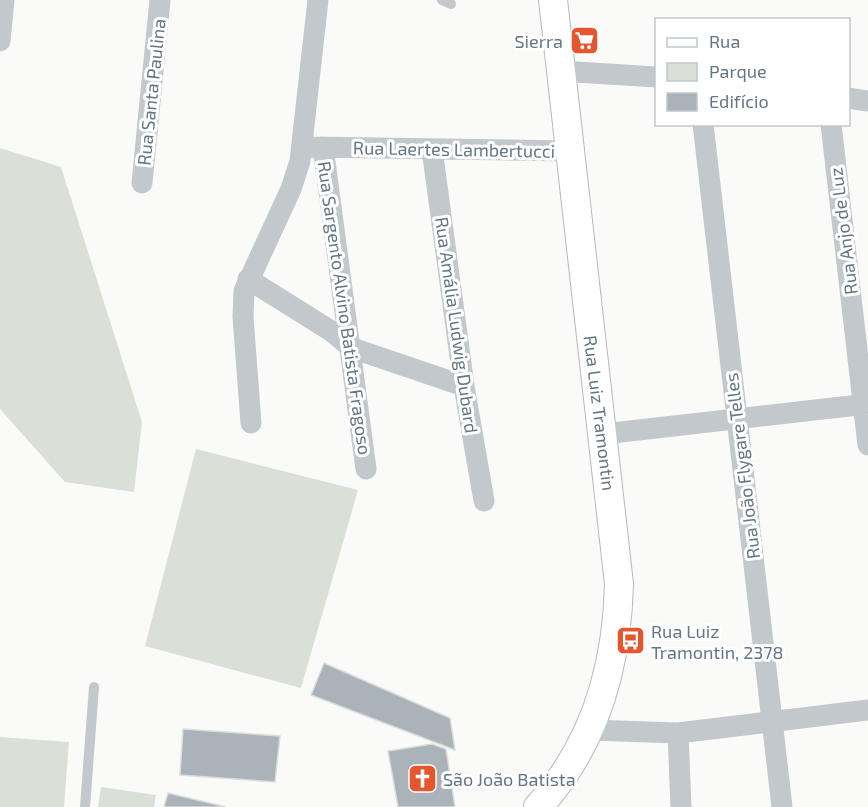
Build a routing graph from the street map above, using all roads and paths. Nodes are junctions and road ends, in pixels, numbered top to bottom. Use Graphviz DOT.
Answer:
graph roads {
  1 [pos="4,0"];
  2 [pos="160,0"];
  3 [pos="318,0"];
  4 [pos="553,0"];
  5 [pos="0,41"];
  6 [pos="560,71"];
  7 [pos="655,77"];
  8 [pos="850,98"];
  9 [pos="868,101"];
  10 [pos="703,126"];
  11 [pos="831,126"];
  12 [pos="313,147"];
  13 [pos="432,149"];
  14 [pos="569,151"];
  15 [pos="142,183"];
  16 [pos="248,279"];
  17 [pos="352,348"];
  18 [pos="464,386"];
  19 [pos="866,404"];
  20 [pos="737,419"];
  21 [pos="251,423"];
  22 [pos="603,434"];
  23 [pos="868,445"];
  24 [pos="366,469"];
  25 [pos="484,501"];
  26 [pos="94,687"];
  27 [pos="868,710"];
  28 [pos="772,722"];
  29 [pos="589,730"];
  30 [pos="678,733"];
  31 [pos="85,807"];
  32 [pos="538,807"];
  33 [pos="681,807"];
  34 [pos="782,807"];
  1 -- 5 [label="street"];
  2 -- 15 [label="street, Rua Santa Paulina"];
  3 -- 12 [label="street"];
  4 -- 6 [label="main road, Rua Luiz Tramontin"];
  6 -- 7 [label="street"];
  6 -- 14 [label="main road, Rua Luiz Tramontin"];
  8 -- 9 [label="street"];
  10 -- 20 [label="street, Rua João Flygare Telles"];
  11 -- 19 [label="street, Rua Anjo de Luz"];
  12 -- 13 [label="street, Rua Laertes Lambertucci"];
  12 -- 16 [label="street"];
  12 -- 17 [label="street, Rua Sargento Alvino Batista Fragoso"];
  13 -- 14 [label="street, Rua Laertes Lambertucci"];
  13 -- 18 [label="street, Rua Amália Ludwig Dubard"];
  14 -- 22 [label="main road, Rua Luiz Tramontin"];
  16 -- 17 [label="street"];
  16 -- 21 [label="street"];
  17 -- 18 [label="street"];
  17 -- 24 [label="street, Rua Sargento Alvino Batista Fragoso"];
  18 -- 25 [label="street, Rua Amália Ludwig Dubard"];
  19 -- 20 [label="street"];
  19 -- 23 [label="street, Rua Anjo de Luz"];
  20 -- 22 [label="street"];
  20 -- 28 [label="street, Rua João Flygare Telles"];
  22 -- 29 [label="main road, Rua Luiz Tramontin"];
  26 -- 31 [label="lane"];
  27 -- 28 [label="street"];
  28 -- 30 [label="street"];
  28 -- 34 [label="street, Rua João Flygare Telles"];
  29 -- 30 [label="street"];
  29 -- 32 [label="main road, Rua Luiz Tramontin"];
  30 -- 33 [label="street"];
}
